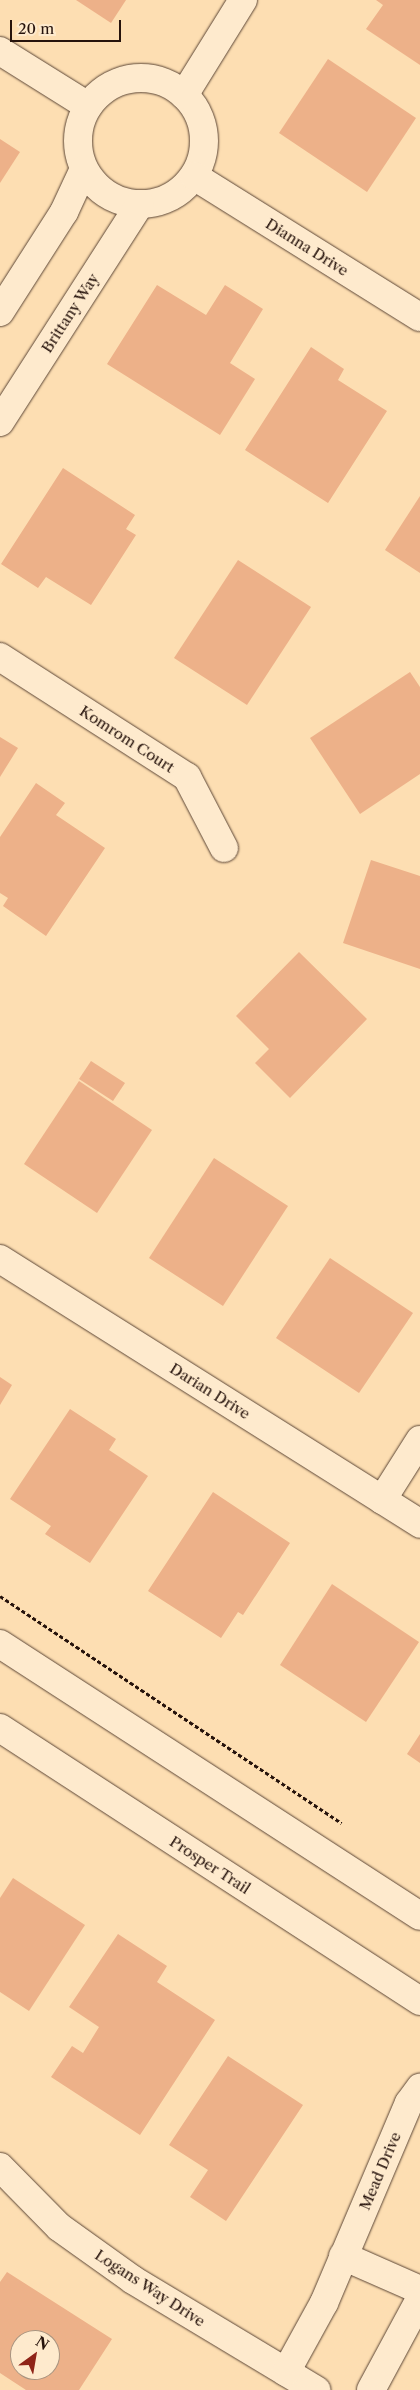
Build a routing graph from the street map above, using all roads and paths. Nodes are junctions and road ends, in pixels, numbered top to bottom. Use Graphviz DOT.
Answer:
graph roads {
  1 [pos="243,0"];
  2 [pos="0,51"];
  3 [pos="184,95"];
  4 [pos="88,106"];
  5 [pos="84,170"];
  6 [pos="194,176"];
  7 [pos="140,204"];
  8 [pos="0,312"];
  9 [pos="420,317"];
  10 [pos="0,422"];
  11 [pos="0,657"];
  12 [pos="224,848"];
  13 [pos="0,1259"];
  14 [pos="420,1440"];
  15 [pos="382,1500"];
  16 [pos="420,1524"];
  17 [pos="0,1596"];
  18 [pos="0,1644"];
  19 [pos="0,1728"];
  20 [pos="346,1825"];
  21 [pos="420,1916"];
  22 [pos="420,2001"];
  23 [pos="420,2088"];
  24 [pos="1,2169"];
  25 [pos="344,2256"];
  26 [pos="420,2290"];
  27 [pos="420,2299"];
  28 [pos="286,2372"];
  29 [pos="316,2390"];
  30 [pos="371,2390"];
  1 -- 3 [label="street"];
  2 -- 4 [label="street"];
  3 -- 4 [label="street"];
  3 -- 6 [label="street"];
  4 -- 5 [label="street"];
  5 -- 7 [label="street"];
  5 -- 8 [label="street"];
  6 -- 7 [label="street"];
  6 -- 9 [label="street, Dianna Drive"];
  7 -- 10 [label="street, Brittany Way"];
  11 -- 12 [label="street, Komrom Court"];
  13 -- 15 [label="street, Darian Drive"];
  14 -- 15 [label="street"];
  15 -- 16 [label="street, Darian Drive"];
  17 -- 20 [label="path"];
  18 -- 21 [label="street"];
  19 -- 22 [label="street, Prosper Trail"];
  23 -- 25 [label="street, Mead Drive"];
  24 -- 28 [label="street, Logans Way Drive"];
  25 -- 26 [label="street"];
  25 -- 28 [label="street, Mead Drive"];
  27 -- 30 [label="street"];
  28 -- 29 [label="street, Logans Way Drive"];
}
